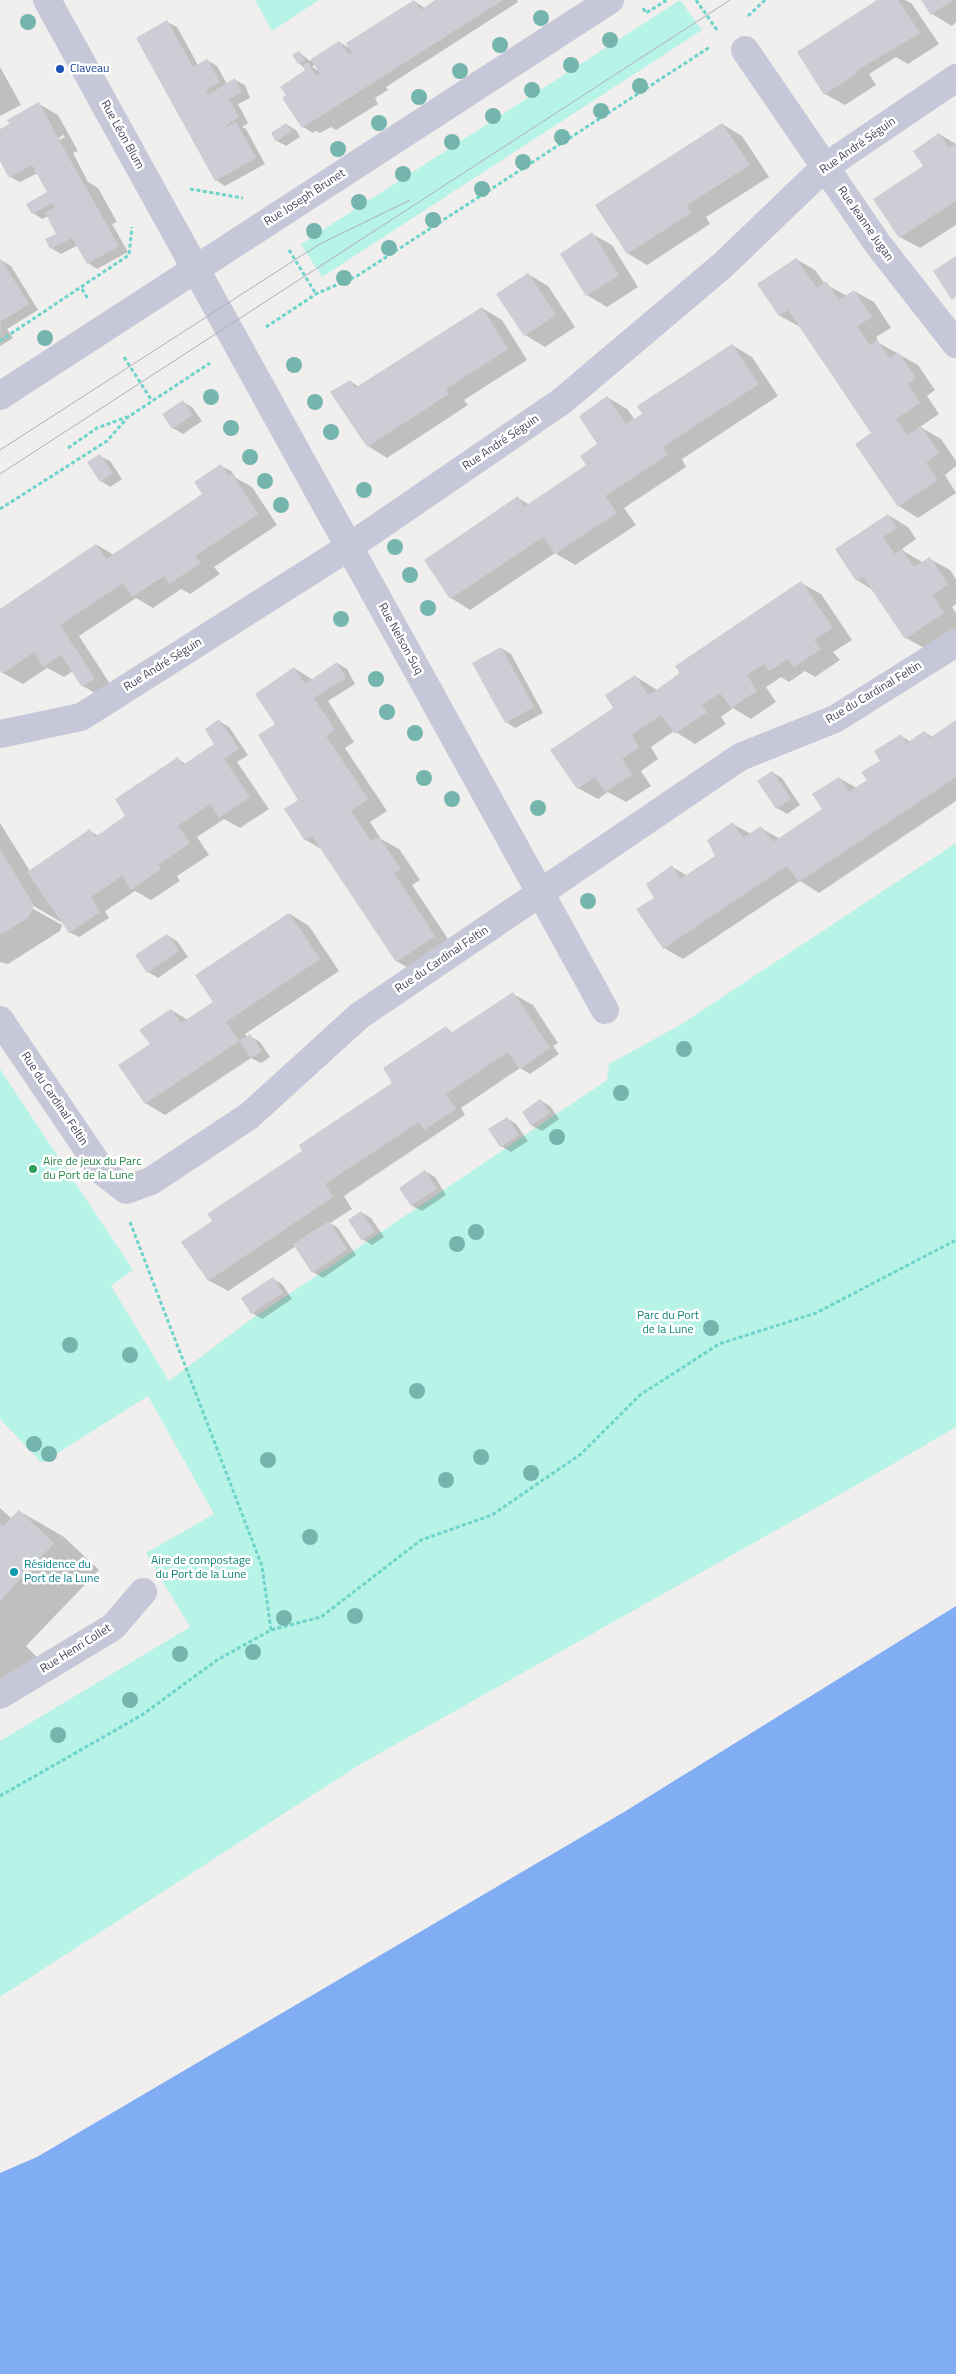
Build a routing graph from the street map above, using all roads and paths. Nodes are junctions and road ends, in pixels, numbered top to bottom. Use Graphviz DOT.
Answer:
graph roads {
  1 [pos="47,0"];
  2 [pos="610,0"];
  3 [pos="668,0"];
  4 [pos="765,0"];
  5 [pos="642,7"];
  6 [pos="744,19"];
  7 [pos="714,44"];
  8 [pos="745,50"];
  9 [pos="956,78"];
  10 [pos="825,167"];
  11 [pos="196,269"];
  12 [pos="956,344"];
  13 [pos="238,345"];
  14 [pos="0,396"];
  15 [pos="128,417"];
  16 [pos="68,448"];
  17 [pos="0,509"];
  18 [pos="349,547"];
  19 [pos="956,643"];
  20 [pos="0,734"];
  21 [pos="541,894"];
  22 [pos="605,1010"];
  23 [pos="0,1020"];
  24 [pos="126,1190"];
  25 [pos="956,1240"];
  26 [pos="143,1592"];
  27 [pos="271,1630"];
  28 [pos="0,1695"];
  29 [pos="0,1796"];
  1 -- 11 [label="street, Rue Léon Blum"];
  2 -- 11 [label="street, Rue Joseph Brunet"];
  3 -- 5 [label="path"];
  4 -- 6 [label="path"];
  7 -- 13 [label="path"];
  8 -- 10 [label="street, Rue Jeanne Jugan"];
  9 -- 10 [label="street, Rue André Séguin"];
  10 -- 12 [label="street, Rue Jeanne Jugan"];
  10 -- 18 [label="street, Rue André Séguin"];
  11 -- 13 [label="street, Rue Nelson Suq"];
  11 -- 14 [label="street, Rue Joseph Brunet"];
  13 -- 15 [label="path"];
  13 -- 18 [label="street, Rue Nelson Suq"];
  15 -- 16 [label="path"];
  15 -- 17 [label="path"];
  18 -- 20 [label="street, Rue André Séguin"];
  18 -- 21 [label="street, Rue Nelson Suq"];
  19 -- 21 [label="street, Rue du Cardinal Feltin"];
  21 -- 22 [label="street, Rue Nelson Suq"];
  21 -- 24 [label="street, Rue du Cardinal Feltin"];
  23 -- 24 [label="street, Rue du Cardinal Feltin"];
  24 -- 27 [label="path"];
  25 -- 27 [label="path"];
  26 -- 28 [label="street, Rue Henri Collet"];
  27 -- 29 [label="path"];
}
